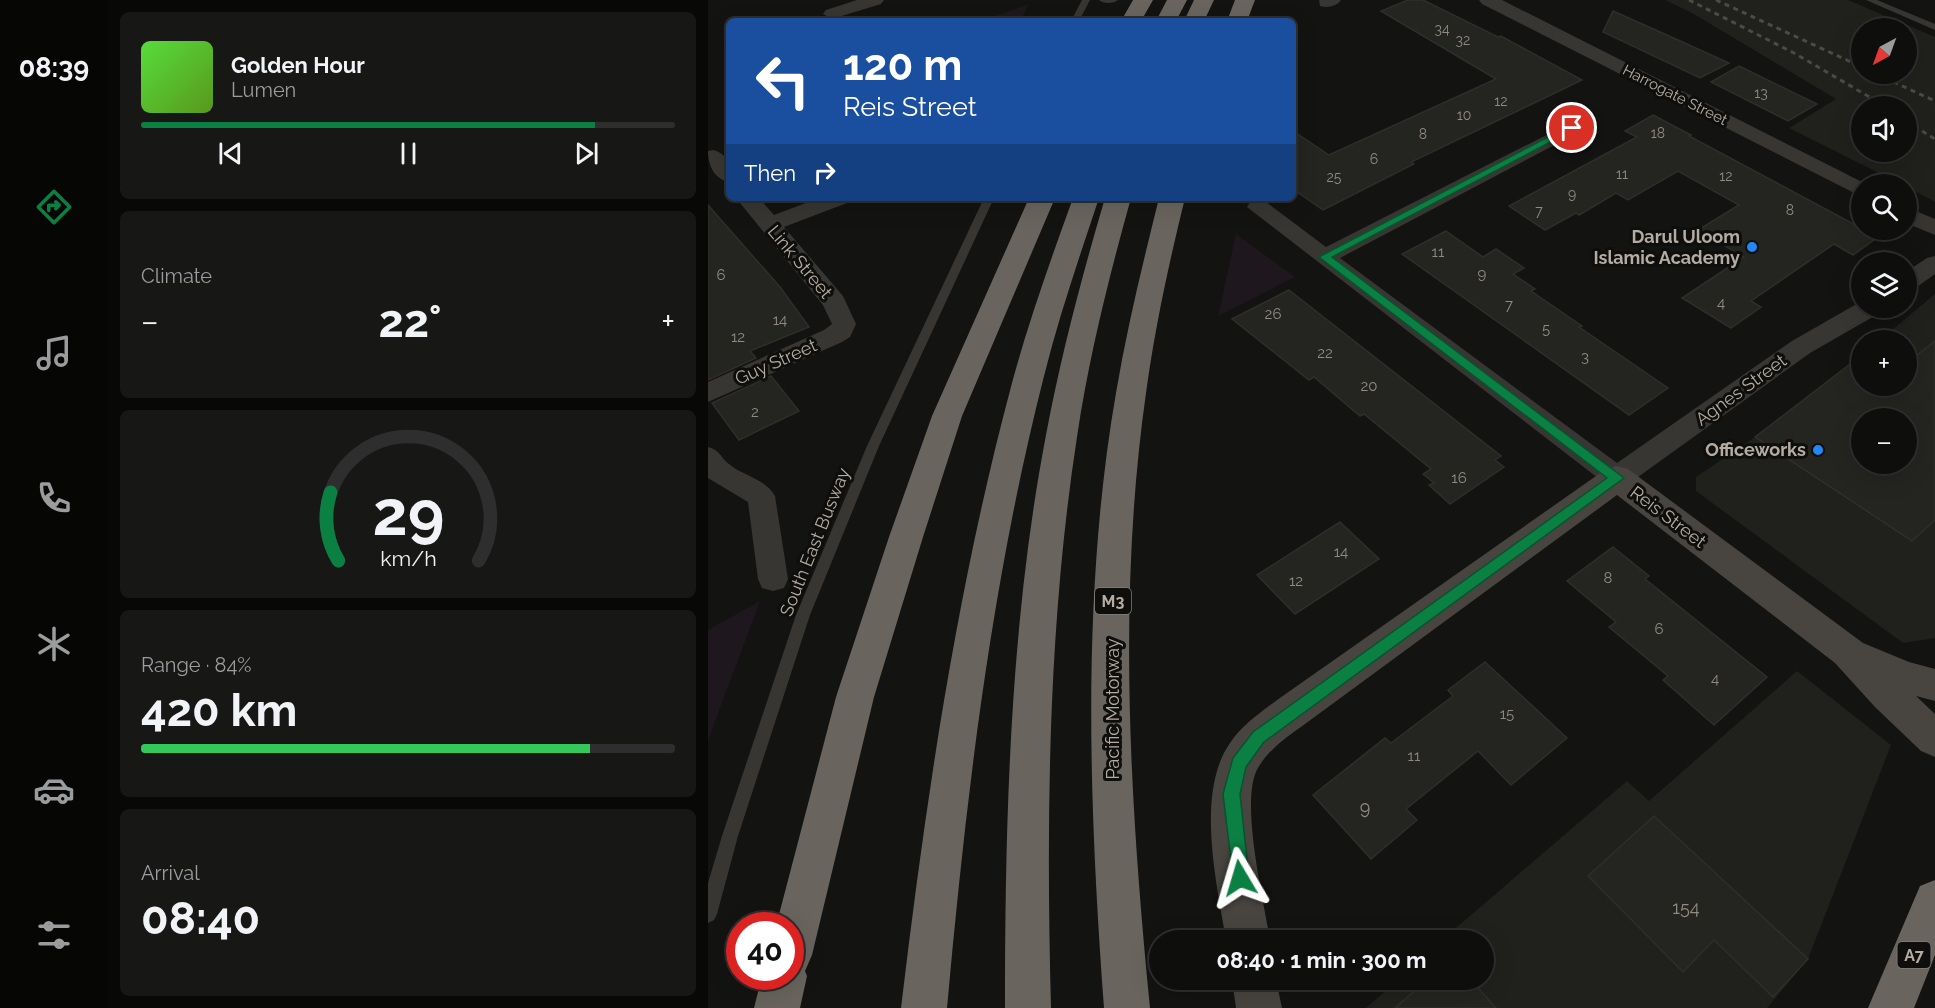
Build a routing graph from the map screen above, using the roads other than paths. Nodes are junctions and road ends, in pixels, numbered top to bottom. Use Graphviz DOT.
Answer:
graph roads {
  1 [pos="875,0"];
  2 [pos="1086,0"];
  3 [pos="1103,0"];
  4 [pos="1114,0"];
  5 [pos="1143,0"];
  6 [pos="1177,0"];
  7 [pos="1204,0"];
  8 [pos="1245,0"];
  9 [pos="1488,0"];
  10 [pos="1870,0"];
  11 [pos="832,14"];
  12 [pos="1077,18"];
  13 [pos="1133,18"];
  14 [pos="1168,18"];
  15 [pos="1195,18"];
  16 [pos="1238,18"];
  17 [pos="1935,27"];
  18 [pos="1572,128"];
  19 [pos="717,155"];
  20 [pos="726,171"];
  21 [pos="1851,185"];
  22 [pos="749,201"];
  23 [pos="831,201"];
  24 [pos="988,201"];
  25 [pos="1041,201"];
  26 [pos="1085,201"];
  27 [pos="1117,201"];
  28 [pos="1171,201"];
  29 [pos="1258,207"];
  30 [pos="1917,219"];
  31 [pos="769,225"];
  32 [pos="1935,228"];
  33 [pos="1324,257"];
  34 [pos="1935,263"];
  35 [pos="1917,276"];
  36 [pos="1852,318"];
  37 [pos="842,330"];
  38 [pos="708,393"];
  39 [pos="708,457"];
  40 [pos="1617,478"];
  41 [pos="773,579"];
  42 [pos="1848,652"];
  43 [pos="1935,685"];
  44 [pos="1935,739"];
  45 [pos="1935,901"];
  46 [pos="801,912"];
  47 [pos="708,914"];
  48 [pos="1247,930"];
  49 [pos="782,990"];
  50 [pos="1255,990"];
  51 [pos="777,1008"];
  52 [pos="924,1008"];
  53 [pos="1028,1008"];
  54 [pos="1126,1008"];
  55 [pos="1258,1008"];
  56 [pos="1891,1008"];
  1 -- 11 [label="street"];
  2 -- 12 [label="lane"];
  3 -- 4 [label="lane"];
  5 -- 13 [label="highway"];
  6 -- 14 [label="highway"];
  7 -- 15 [label="highway"];
  8 -- 16 [label="highway"];
  9 -- 21 [label="street, Harrogate Street"];
  10 -- 17 [label="lane"];
  18 -- 33 [label="street"];
  19 -- 20 [label="street"];
  22 -- 31 [label="street, Link Street"];
  23 -- 31 [label="street"];
  24 -- 47 [label="lane, South East Busway"];
  25 -- 46 [label="highway"];
  26 -- 52 [label="highway"];
  27 -- 53 [label="highway"];
  28 -- 54 [label="highway, Pacific Motorway / M3"];
  29 -- 33 [label="street, Reis Street"];
  30 -- 32 [label="street"];
  31 -- 37 [label="street, Link Street"];
  33 -- 40 [label="street, Reis Street"];
  34 -- 35 [label="street"];
  36 -- 40 [label="street, Agnes Street"];
  37 -- 38 [label="street, Guy Street"];
  39 -- 41 [label="street"];
  40 -- 42 [label="street, Reis Street"];
  40 -- 48 [label="street"];
  42 -- 43 [label="street, Reis Street"];
  42 -- 44 [label="street, Reis Street"];
  45 -- 56 [label="highway, A7"];
  49 -- 51 [label="highway"];
  50 -- 55 [label="street"];
}
